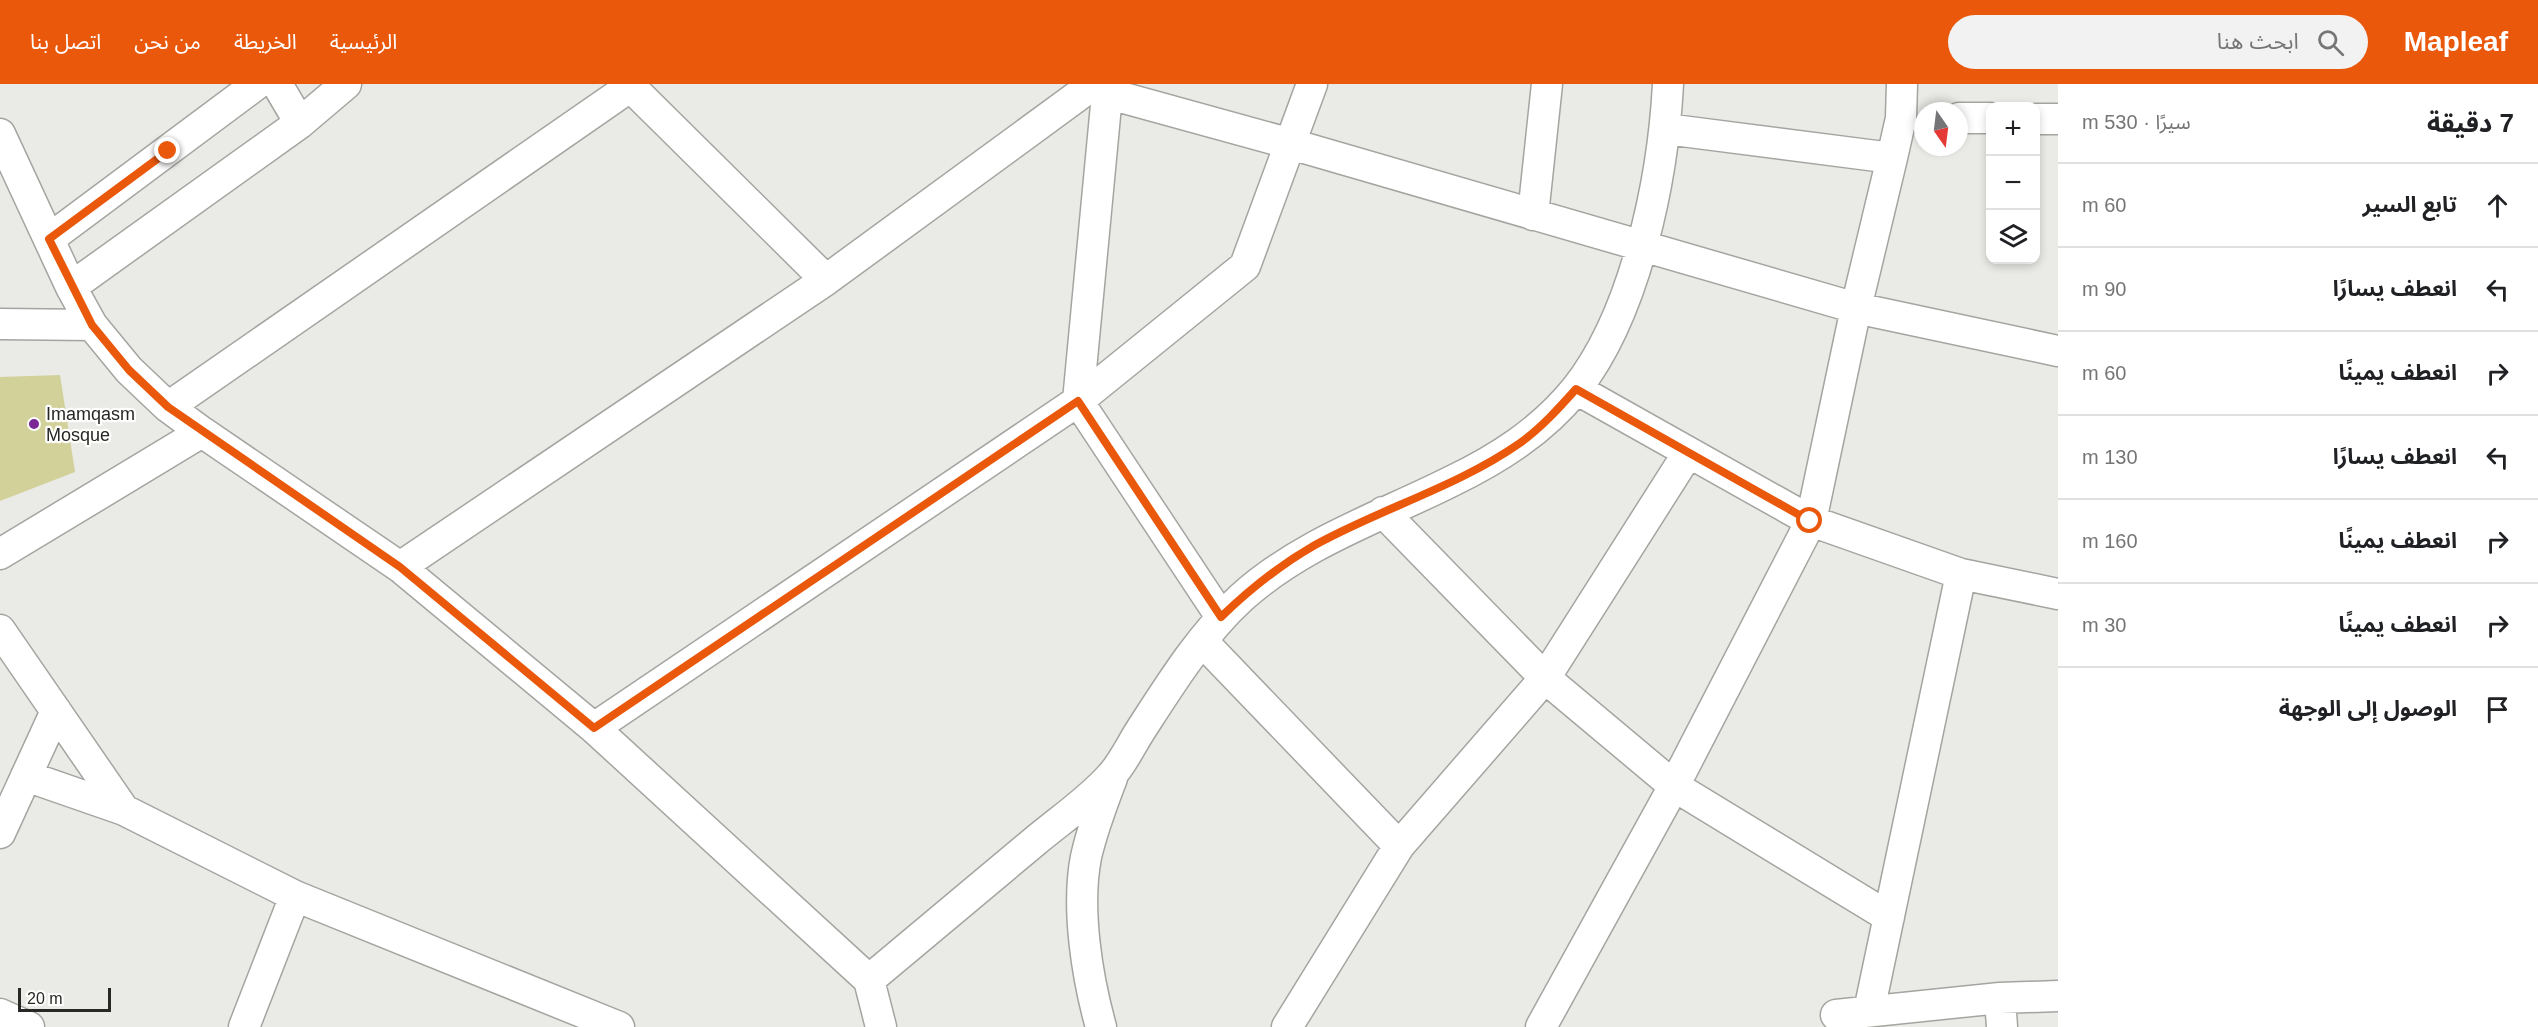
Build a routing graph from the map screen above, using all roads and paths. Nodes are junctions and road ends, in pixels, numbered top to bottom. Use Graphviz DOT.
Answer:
graph roads {
  1 [pos="257,84"];
  2 [pos="277,84"];
  3 [pos="346,84"];
  4 [pos="1312,84"];
  5 [pos="1548,84"];
  6 [pos="1668,84"];
  7 [pos="1902,84"];
  8 [pos="633,86"];
  9 [pos="1097,87"];
  10 [pos="1912,118"];
  11 [pos="1968,118"];
  12 [pos="1986,118"];
  13 [pos="2040,119"];
  14 [pos="2058,119"];
  15 [pos="300,123"];
  16 [pos="1666,129"];
  17 [pos="0,134"];
  18 [pos="1291,144"];
  19 [pos="1892,158"];
  20 [pos="1533,215"];
  21 [pos="49,239"];
  22 [pos="1642,248"];
  23 [pos="826,280"];
  24 [pos="71,287"];
  25 [pos="1856,308"];
  26 [pos="1,322"];
  27 [pos="92,325"];
  28 [pos="2058,351"];
  29 [pos="1576,389"];
  30 [pos="1078,401"];
  31 [pos="168,407"];
  32 [pos="202,432"];
  33 [pos="1688,453"];
  34 [pos="1383,512"];
  35 [pos="1810,521"];
  36 [pos="0,554"];
  37 [pos="400,567"];
  38 [pos="1961,574"];
  39 [pos="2058,594"];
  40 [pos="1221,617"];
  41 [pos="0,630"];
  42 [pos="1202,641"];
  43 [pos="1545,678"];
  44 [pos="56,711"];
  45 [pos="594,728"];
  46 [pos="1113,775"];
  47 [pos="26,776"];
  48 [pos="1674,786"];
  49 [pos="124,810"];
  50 [pos="0,833"];
  51 [pos="1399,846"];
  52 [pos="295,896"];
  53 [pos="1890,917"];
  54 [pos="1880,957"];
  55 [pos="869,980"];
  56 [pos="2058,996"];
  57 [pos="1869,1011"];
  58 [pos="2001,1013"];
  59 [pos="0,1014"];
  60 [pos="1832,1021"];
  61 [pos="29,1027"];
  62 [pos="244,1027"];
  63 [pos="619,1027"];
  64 [pos="881,1027"];
  65 [pos="1101,1027"];
  66 [pos="1287,1027"];
  67 [pos="1541,1027"];
  1 -- 21 [label="street"];
  2 -- 15 [label="street"];
  3 -- 15 [label="street"];
  4 -- 18 [label="street"];
  5 -- 20 [label="street"];
  6 -- 16 [label="street"];
  7 -- 10 [label="street"];
  8 -- 23 [label="street"];
  8 -- 31 [label="street"];
  9 -- 18 [label="street"];
  9 -- 23 [label="street"];
  9 -- 30 [label="street"];
  10 -- 19 [label="street"];
  11 -- 12 [label="street"];
  13 -- 14 [label="street"];
  15 -- 24 [label="street"];
  16 -- 19 [label="street"];
  16 -- 22 [label="street"];
  17 -- 21 [label="street"];
  18 -- 20 [label="street"];
  18 -- 30 [label="street"];
  19 -- 25 [label="street"];
  20 -- 22 [label="street"];
  21 -- 24 [label="street"];
  22 -- 25 [label="street"];
  22 -- 29 [label="street"];
  23 -- 37 [label="street"];
  24 -- 27 [label="street"];
  25 -- 28 [label="street"];
  25 -- 35 [label="street"];
  26 -- 27 [label="street"];
  27 -- 31 [label="street"];
  29 -- 33 [label="street"];
  29 -- 34 [label="street"];
  30 -- 40 [label="street"];
  30 -- 45 [label="street"];
  31 -- 32 [label="street"];
  32 -- 36 [label="street"];
  32 -- 37 [label="street"];
  33 -- 35 [label="street"];
  33 -- 43 [label="street"];
  34 -- 40 [label="street"];
  34 -- 43 [label="street"];
  35 -- 38 [label="street"];
  35 -- 48 [label="street"];
  37 -- 45 [label="street"];
  38 -- 39 [label="street"];
  38 -- 53 [label="street"];
  40 -- 42 [label="street"];
  41 -- 44 [label="street"];
  42 -- 46 [label="street"];
  42 -- 51 [label="street"];
  43 -- 48 [label="street"];
  43 -- 51 [label="street"];
  44 -- 47 [label="street"];
  44 -- 49 [label="street"];
  45 -- 55 [label="street"];
  46 -- 55 [label="street"];
  46 -- 65 [label="street"];
  47 -- 49 [label="street"];
  47 -- 50 [label="street"];
  48 -- 53 [label="street"];
  48 -- 67 [label="street"];
  49 -- 52 [label="street"];
  51 -- 66 [label="street"];
  52 -- 62 [label="street"];
  52 -- 63 [label="street"];
  53 -- 54 [label="street"];
  54 -- 57 [label="street"];
  54 -- 60 [label="street"];
  55 -- 64 [label="street"];
  56 -- 58 [label="street"];
  57 -- 58 [label="street"];
  57 -- 60 [label="street"];
  59 -- 61 [label="street"];
}
